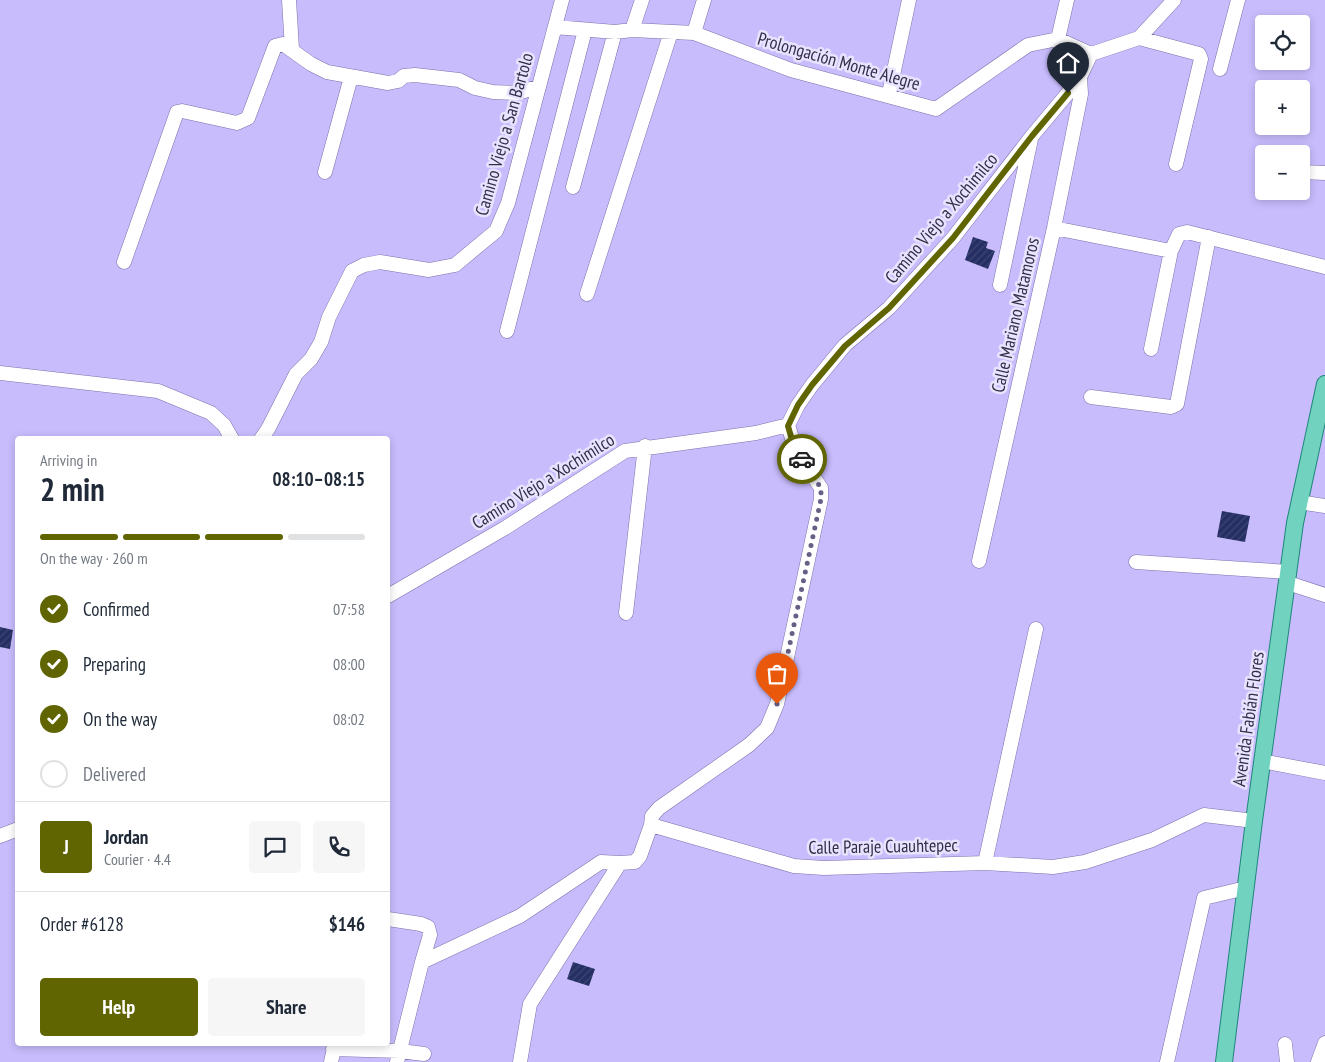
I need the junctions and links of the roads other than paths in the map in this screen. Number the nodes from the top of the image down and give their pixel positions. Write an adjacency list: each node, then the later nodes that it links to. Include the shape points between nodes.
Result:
1 (289, 0): 17 (street)
2 (562, 0): 9 (street)
3 (642, 0): 11 (street)
4 (704, 0): 14 (street)
5 (909, 0): 23 (street)
6 (1067, 0): 16 (street)
7 (1174, 0): 15 (street)
8 (1238, 0): 19 (street)
9 (555, 27): 10 (street, Prolongación Monte Alegre); 22 (street, Camino Viejo a San Bartolo)
10 (585, 30): 12 (street, Prolongación Monte Alegre); 37 (street)
11 (632, 30): 12 (street, Prolongación Monte Alegre); 13 (street, Prolongación Monte Alegre)
12 (615, 32): 29 (street)
13 (672, 32): 14 (street, Prolongación Monte Alegre); 36 (street)
14 (694, 33): 23 (street, Prolongación Monte Alegre, via 791,70)
15 (1140, 38): 18 (street); 25 (street, via 1199,54 1201,59)
16 (1058, 39): 18 (street); 23 (street, Prolongación Monte Alegre, via 1028,44 941,107 931,108)
17 (292, 49): 20 (street, via 327,72); 33 (street, via 283,44 275,46 244,122 182,110 176,112)
18 (1091, 54): 21 (street, Camino Viejo a Xochimilco)
19 (1220, 69)
20 (351, 77): 22 (street, via 388,83 415,75 459,80 476,88 517,93); 26 (street)
21 (1080, 77): 24 (street, Camino Viejo a Xochimilco); 30 (street, Calle Mariano Matamoros, via 1081,94)
22 (538, 87): 44 (street, Camino Viejo a San Bartolo, via 508,203 496,230 455,265 442,269 380,262 364,264 352,271 329,317 321,342 311,359 296,374)
23 (889, 94)
24 (1032, 136): 35 (street); 42 (street, Camino Viejo a Xochimilco, via 953,238 889,308 845,346 812,385)
25 (1176, 164)
26 (325, 172)
27 (1310, 172): 28 (street)
28 (1325, 173)
29 (572, 187)
30 (1054, 228): 32 (street); 48 (street, Calle Mariano Matamoros)
31 (1208, 237): 32 (street, via 1187,232 1179,234); 34 (street); 41 (street, via 1178,404 1172,407)
32 (1171, 251): 38 (street)
33 (124, 262)
34 (1325, 267)
35 (1000, 285)
36 (587, 294)
37 (507, 331)
38 (1151, 349)
39 (0, 373): 43 (street, via 158,391 211,413)
40 (1325, 384): 46 (main road, Avenida Fabián Flores)
41 (1091, 397)
42 (788, 426): 45 (street, Camino Viejo a Xochimilco, via 756,433); 58 (street, via 796,450 821,488 821,499 777,704 767,728 749,745 659,808 652,816)
43 (230, 436)
44 (262, 436)
45 (645, 446): 51 (street, Camino Viejo a Xochimilco, via 625,451 528,514); 53 (street)
46 (1299, 502): 47 (street); 50 (main road, Avenida Fabián Flores)
47 (1325, 506)
48 (979, 561)
49 (1136, 562): 50 (street)
50 (1288, 578): 52 (street); 55 (main road, Avenida Fabián Flores)
51 (390, 595)
52 (1325, 595)
53 (626, 613)
54 (1036, 629): 62 (street)
55 (1262, 761): 56 (street); 57 (main road, Avenida Fabián Flores)
56 (1325, 772)
57 (1254, 821): 62 (street, Calle Paraje Cuauhtepec, via 1204,815 1152,840 1085,862 1053,867); 63 (main road, Avenida Fabián Flores)
58 (651, 825): 61 (street, via 640,856 635,862); 62 (street, Calle Paraje Cuauhtepec, via 800,867)
59 (15, 830): 60 (street)
60 (0, 836)
61 (620, 863): 65 (street, via 601,862 520,916); 71 (street, via 530,1004)
62 (985, 863)
63 (1246, 888): 72 (street, via 1204,898); 73 (main road, Avenida Fabián Flores)
64 (390, 919): 65 (street, via 428,927 430,935)
65 (422, 962): 70 (street)
66 (1325, 1042): 75 (street)
67 (1285, 1044): 74 (street)
68 (333, 1051): 70 (street)
69 (424, 1054): 70 (street)
70 (398, 1056)
71 (520, 1062)
72 (1167, 1062)
73 (1224, 1062)
74 (1287, 1062)
75 (1318, 1062)

